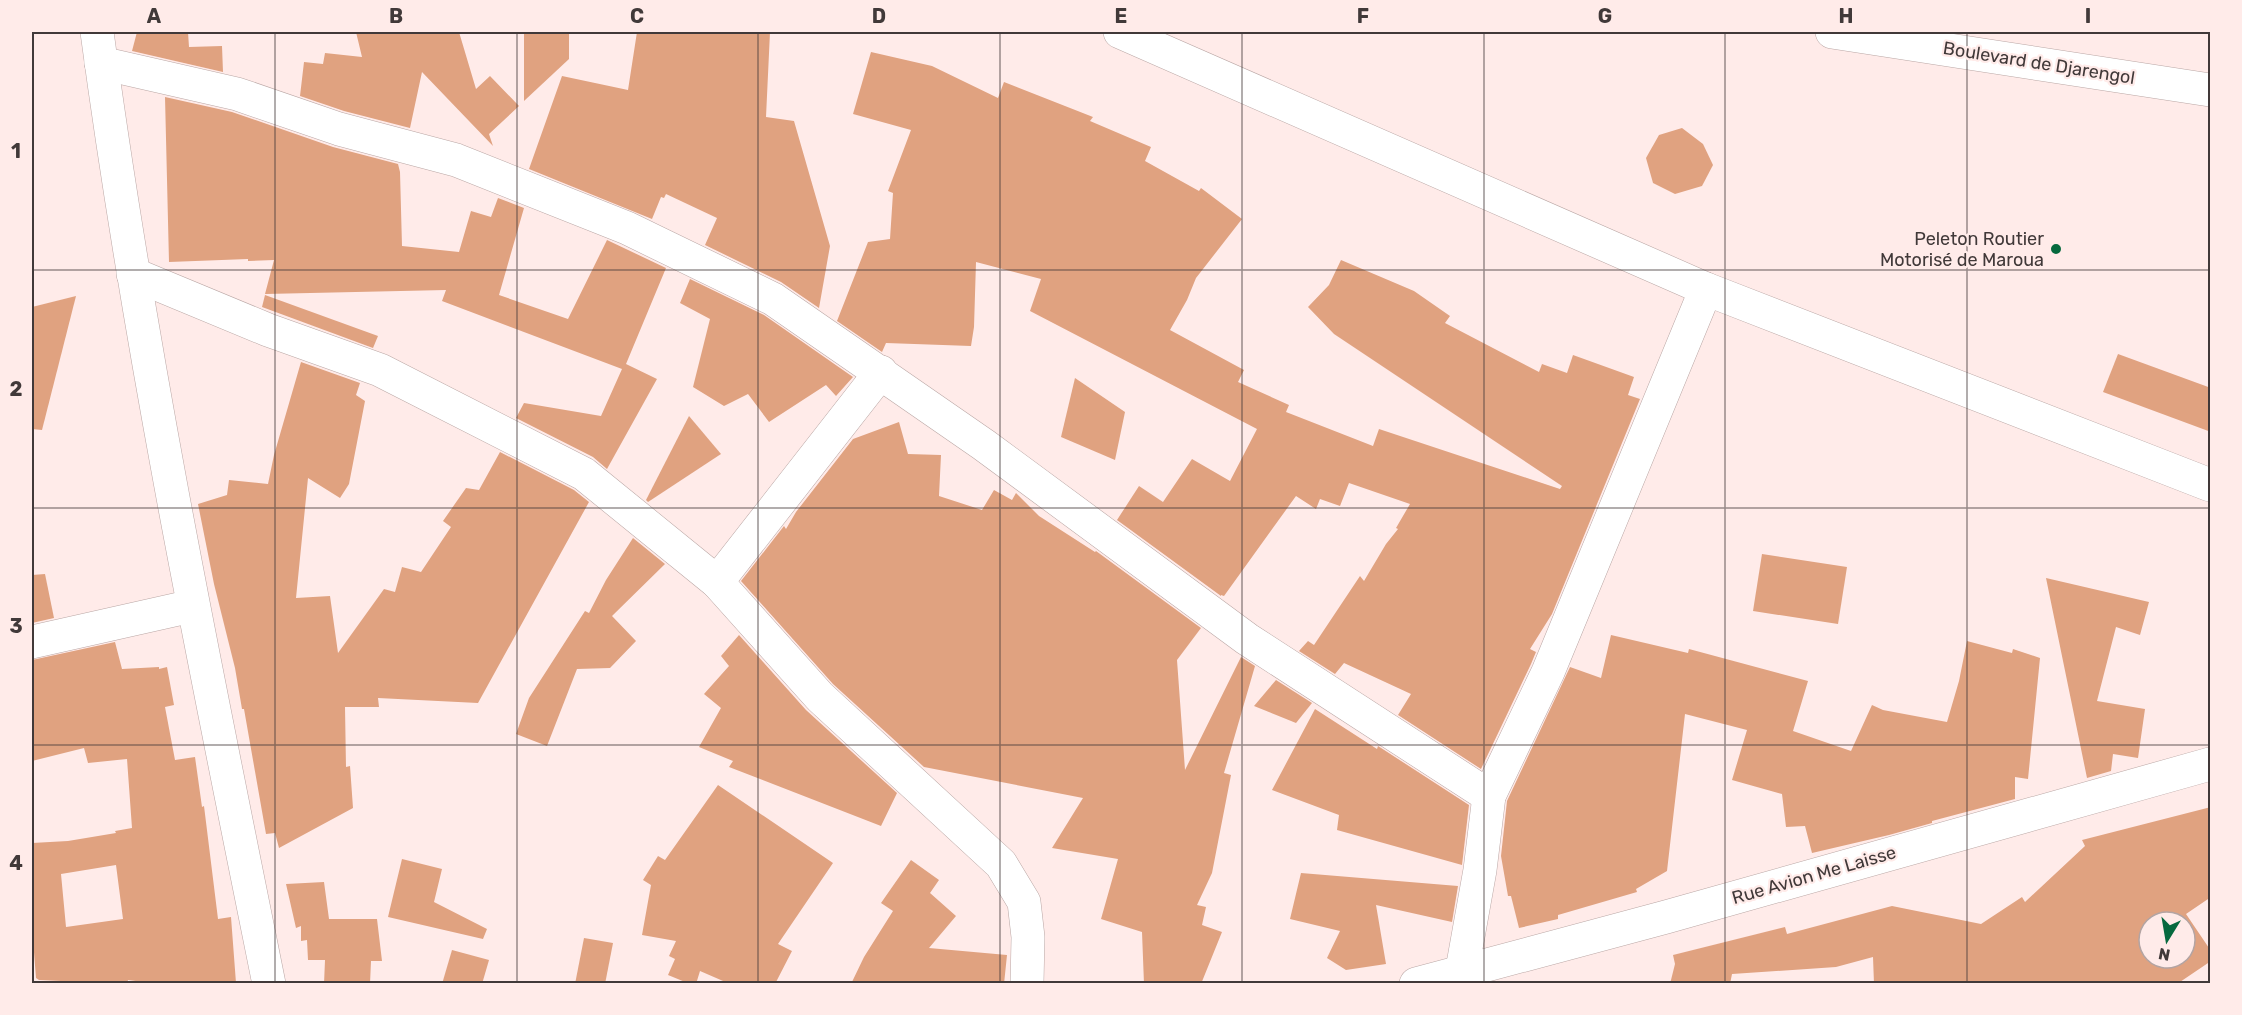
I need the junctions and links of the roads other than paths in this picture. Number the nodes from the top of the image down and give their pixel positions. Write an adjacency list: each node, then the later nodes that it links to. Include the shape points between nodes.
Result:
1 (1120, 32): 6 (street)
2 (1832, 32): 4 (street, Boulevard de Djarengol)
3 (99, 47): 5 (street); 7 (street, via 339,129 456,160 627,228 773,299)
4 (2211, 90)
5 (134, 274): 9 (street, via 268,330 380,370 584,474); 10 (street)
6 (1706, 289): 8 (street); 13 (street, via 1548,672)
7 (881, 372): 9 (street); 13 (street, via 1247,639)
8 (2211, 485)
9 (717, 582): 16 (street, via 820,697 1001,864 1024,902)
10 (192, 606): 11 (street); 15 (street)
11 (32, 642)
12 (2211, 764): 14 (street, Rue Avion Me Laisse)
13 (1489, 796): 14 (street)
14 (1462, 970): 17 (street, Rue Avion Me Laisse)
15 (269, 984)
16 (1027, 984)
17 (1416, 984)

